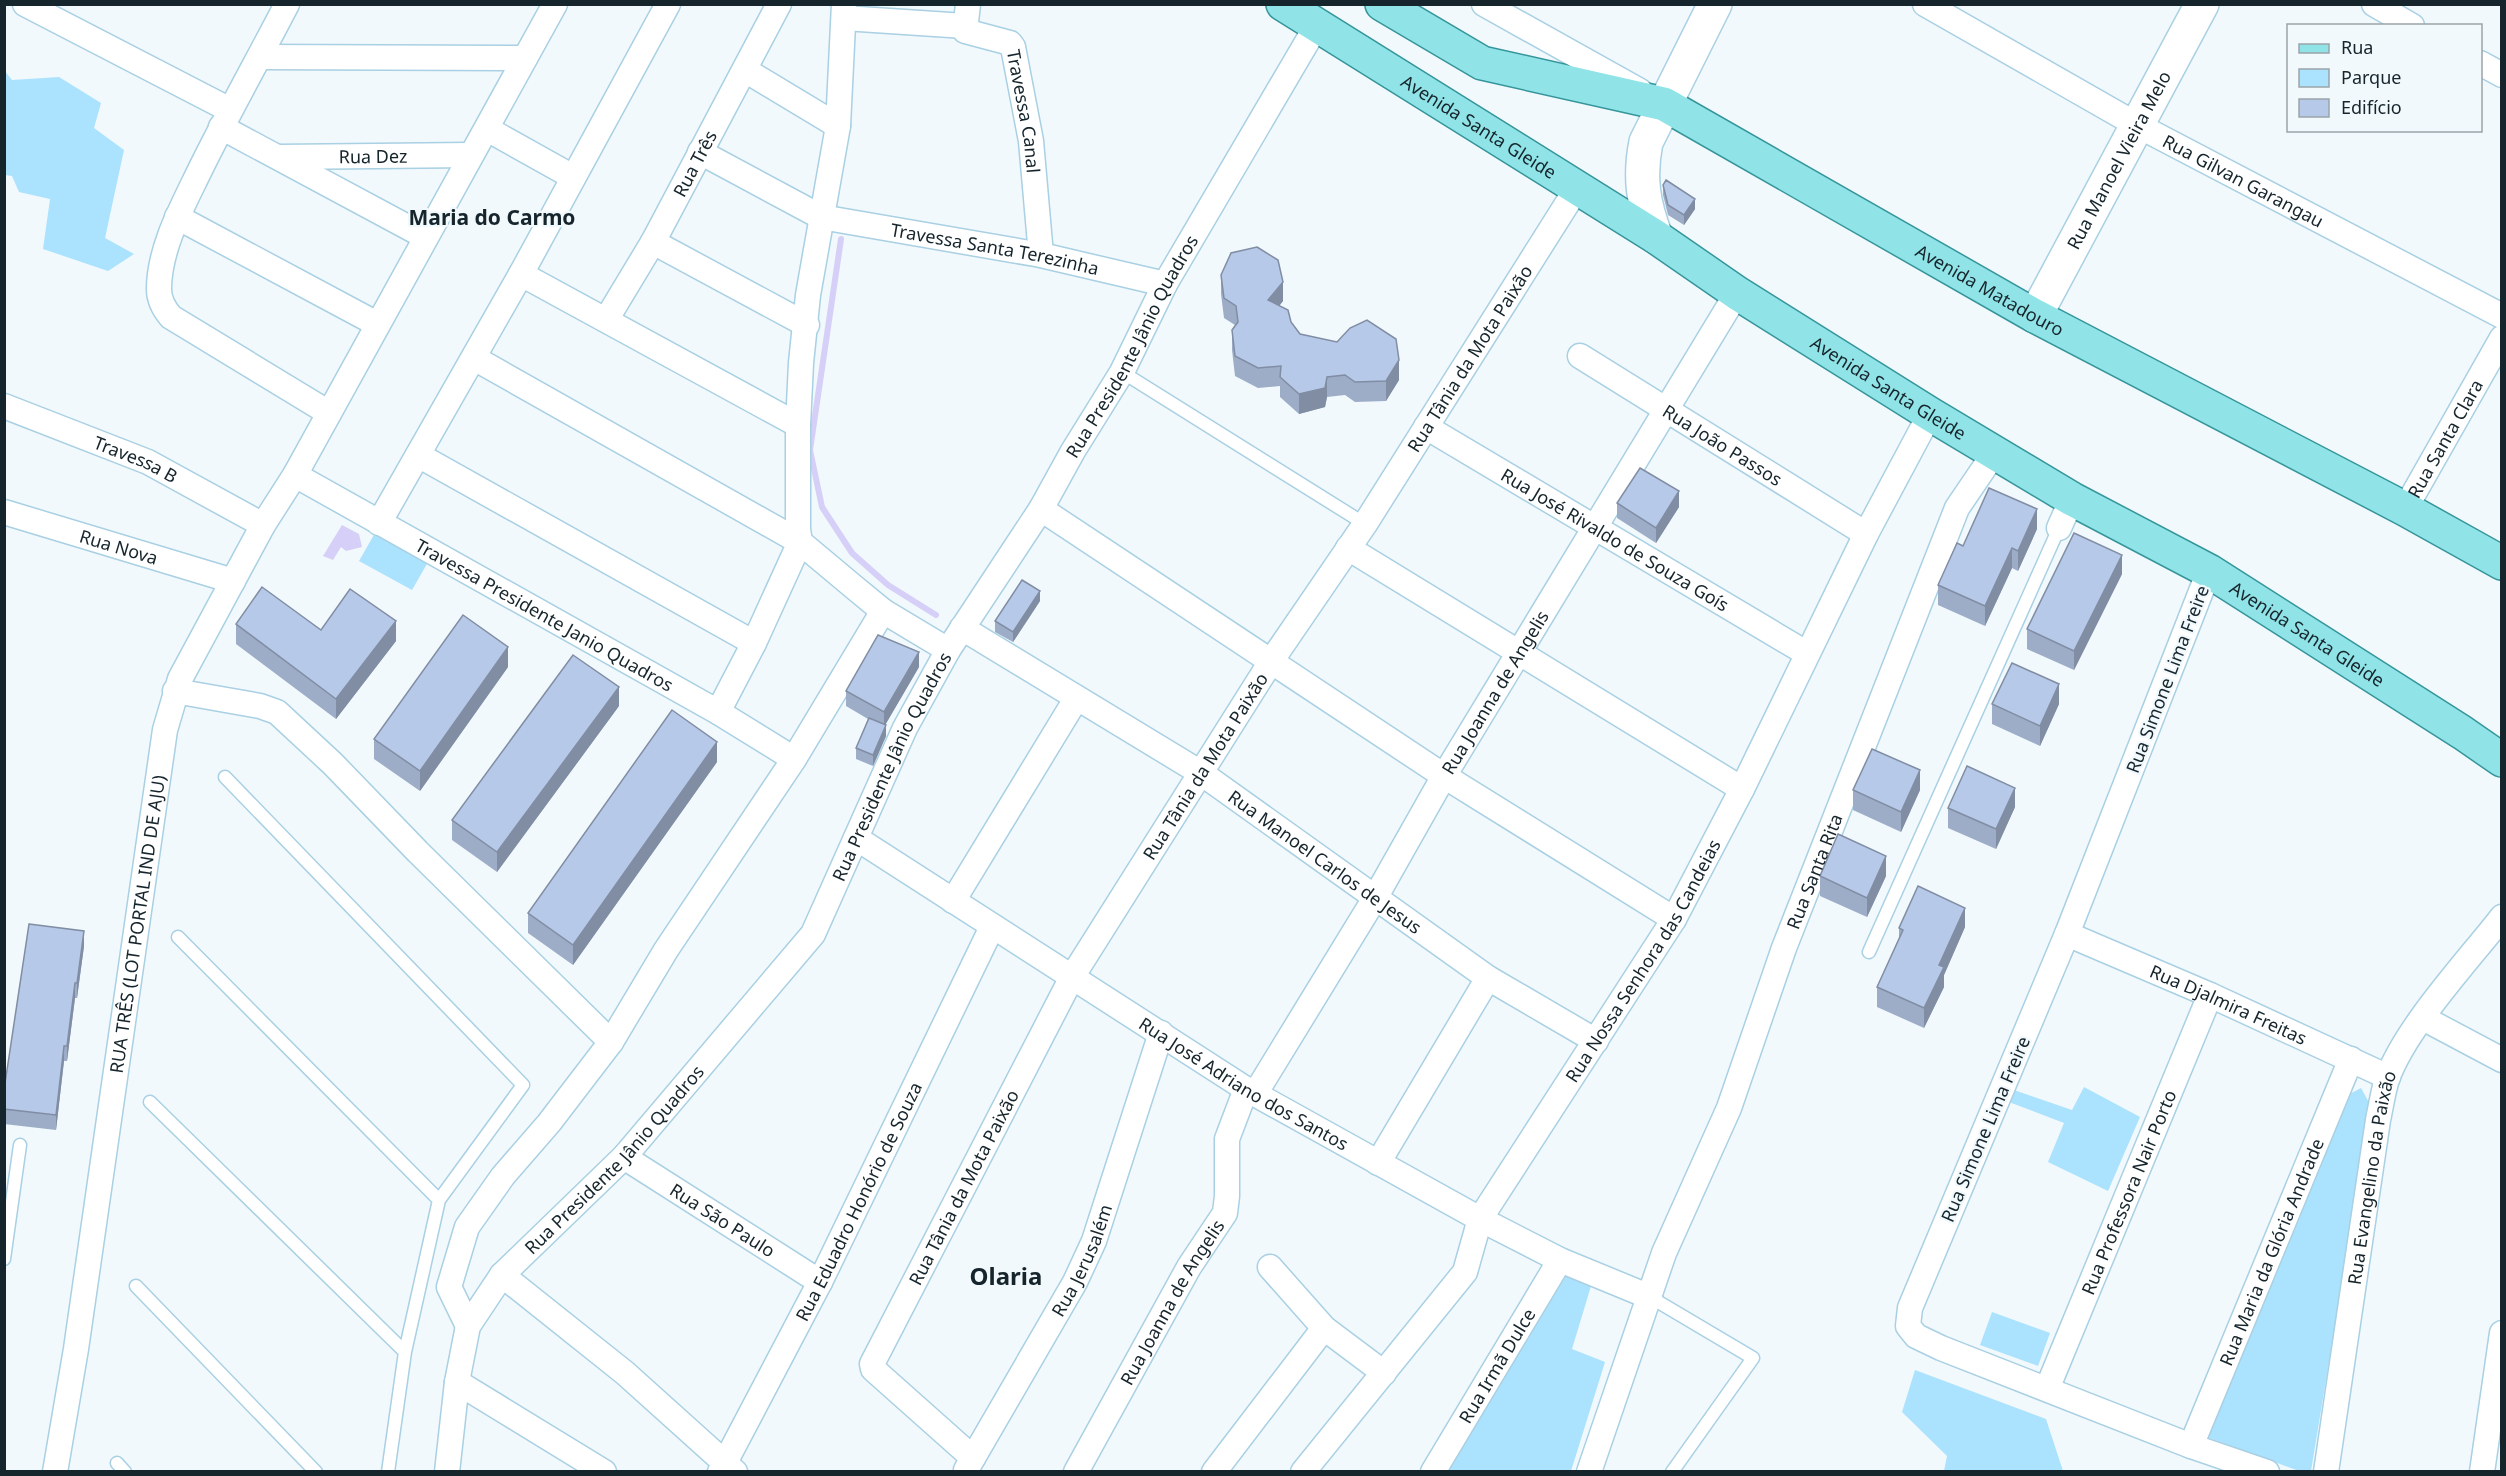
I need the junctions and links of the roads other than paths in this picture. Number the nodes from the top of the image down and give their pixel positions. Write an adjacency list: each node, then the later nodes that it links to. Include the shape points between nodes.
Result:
1 (287, 4): 17 (street)
2 (555, 4): 18 (street, RUA TRÊS (LOT PORTAL IND DE AJU))
3 (668, 4): 30 (street)
4 (779, 4): 20 (street, Rua Três)
5 (1283, 4): 16 (main road, Avenida Santa Gleide)
6 (1382, 4): 22 (main road, via 1482,63)
7 (1484, 4): 22 (street, Avenida Matadouro)
8 (1715, 4): 22 (street)
9 (1925, 4): 24 (street, Rua Gilvan Garangau)
10 (2202, 4): 24 (street, Rua Manoel Vieira Melo)
11 (2374, 4): 15 (street)
12 (27, 5): 23 (street)
13 (844, 11): 14 (street); 25 (street)
14 (966, 15): 37 (street, Travessa Canal, via 967,33 1012,47 1031,141)
15 (2409, 24)
16 (1317, 25): 31 (main road, Avenida Santa Gleide); 39 (street, Rua Presidente Jânio Quadros)
17 (260, 57): 18 (street); 23 (street)
18 (525, 58): 26 (street, RUA TRÊS (LOT PORTAL IND DE AJU))
19 (2482, 64): 21 (street)
20 (745, 70): 25 (street); 27 (street, Rua Três)
21 (2502, 75)
22 (1664, 104): 35 (street, via 1646,142 1641,164 1642,197); 41 (main road, Avenida Matadouro)
23 (226, 119): 29 (street); 32 (street)
24 (2137, 125): 41 (street, Rua Manoel Vieira Melo); 42 (street, Rua Gilvan Garangau)
25 (838, 126): 33 (street)
26 (487, 129): 28 (street, RUA TRÊS (LOT PORTAL IND DE AJU)); 30 (street)
27 (700, 152): 33 (street, Travessa Santa Terezinha); 36 (street, Rua Três)
28 (471, 155): 29 (street, Rua Dez); 34 (street, RUA TRÊS (LOT PORTAL IND DE AJU))
29 (277, 157): 34 (street)
30 (573, 177): 38 (street)
31 (1577, 188): 35 (main road, Avenida Santa Gleide); 55 (street, Rua Tânia da Mota Paixão)
32 (177, 217): 44 (street); 52 (street, via 160,271 158,290 164,309 180,323)
33 (821, 217): 37 (street, Travessa Santa Terezinha); 45 (street)
34 (426, 237): 44 (street, RUA TRÊS (LOT PORTAL IND DE AJU))
35 (1656, 237): 40 (main road, Avenida Santa Gleide)
36 (653, 242): 43 (street, Rua Três); 45 (street)
37 (1041, 255): 39 (street, Travessa Santa Terezinha)
38 (521, 274): 43 (street); 48 (street)
39 (1165, 284): 49 (street, Rua Presidente Jânio Quadros)
40 (1737, 293): 51 (street, Rua Joanna de Angelis); 53 (main road, Avenida Santa Gleide)
41 (2035, 316): 60 (main road, Avenida Matadouro)
42 (2502, 316)
43 (606, 320): 54 (street)
44 (377, 324): 52 (street, RUA TRÊS (LOT PORTAL IND DE AJU))
45 (807, 325): 54 (street)
46 (2502, 338): 60 (street, Rua Santa Clara)
47 (1580, 356): 51 (street, Rua João Passos)
48 (474, 358): 57 (street); 69 (street)
49 (1122, 372): 61 (street, Rua Presidente Jânio Quadros); 64 (lane)
50 (4, 406): 65 (street, Travessa B, via 148,462)
51 (1667, 409): 66 (street, Rua Joanna de Angelis); 68 (street, Rua João Passos)
52 (329, 413): 58 (street, RUA TRÊS (LOT PORTAL IND DE AJU))
53 (1930, 414): 56 (main road, Avenida Santa Gleide); 68 (street, Rua Nossa Senhora das Candeias)
54 (798, 425): 69 (street)
55 (1426, 427): 64 (street, Rua Tânia da Mota Paixão); 66 (street, Rua José Rivaldo de Souza Goís)
56 (1995, 452): 59 (main road, Avenida Santa Gleide); 122 (street, Rua Santa Rita, via 1957,508 1784,948 1729,1108 1664,1253)
57 (418, 455): 63 (street); 76 (street)
58 (294, 475): 63 (street, Travessa Presidente Janio Quadros); 65 (street, RUA TRÊS (LOT PORTAL IND DE AJU))
59 (2072, 499): 67 (street); 72 (main road, Avenida Santa Gleide)
60 (2405, 508): 71 (main road, Avenida Matadouro)
61 (1041, 509): 75 (street, Rua Presidente Jânio Quadros); 80 (street)
62 (4, 512): 73 (street, Rua Nova)
63 (379, 523): 83 (street, Travessa Presidente Janio Quadros)
64 (1365, 524): 70 (street, Rua Tânia da Mota Paixão)
65 (263, 525): 73 (street, RUA TRÊS (LOT PORTAL IND DE AJU))
66 (1594, 528): 78 (street, Rua Joanna de Angelis); 79 (street, Rua José Rivaldo de Souza Goís)
67 (2059, 528): 98 (lane)
68 (1866, 534): 79 (street, Rua Nossa Senhora das Candeias)
69 (800, 542): 74 (street); 76 (street)
70 (1348, 548): 78 (street); 80 (street, Rua Tânia da Mota Paixão)
71 (2502, 563)
72 (2209, 571): 85 (main road, Avenida Santa Gleide); 96 (street, Rua Simone Lima Freire)
73 (233, 581): 81 (street, RUA TRÊS (LOT PORTAL IND DE AJU))
74 (883, 611): 77 (street); 84 (street)
75 (962, 628): 77 (street, Rua Presidente Jânio Quadros); 82 (street, Rua Manoel Carlos de Jesus)
76 (754, 642): 83 (street)
77 (948, 651): 90 (street, Rua Presidente Jânio Quadros, via 905,728)
78 (1519, 653): 87 (street, Rua Joanna de Angelis); 89 (street)
79 (1806, 653): 89 (street, Rua Nossa Senhora das Candeias)
80 (1272, 660): 86 (street, Rua Tânia da Mota Paixão); 87 (street)
81 (175, 691): 104 (street, via 260,706 282,716); 133 (street, RUA TRÊS (LOT PORTAL IND DE AJU), via 165,730)
82 (1076, 699): 86 (street, Rua Manoel Carlos de Jesus); 92 (street)
83 (718, 712): 84 (street, Travessa Presidente Janio Quadros)
84 (794, 759): 104 (street, via 666,950)
85 (2502, 760)
86 (1200, 773): 91 (street, Rua Manoel Carlos de Jesus); 99 (street, Rua Tânia da Mota Paixão)
87 (1444, 776): 91 (street, Rua Joanna de Angelis); 94 (street)
88 (225, 777): 114 (lane, via 523,1085)
89 (1742, 789): 94 (street, Rua Nossa Senhora das Candeias)
90 (856, 838): 92 (street, Rua José Adriano dos Santos); 112 (street, Rua Presidente Jânio Quadros, via 805,946)
91 (1375, 898): 100 (street, Rua Manoel Carlos de Jesus); 109 (street, Rua Joanna de Angelis)
92 (953, 901): 95 (street, Rua José Adriano dos Santos)
93 (2502, 917): 102 (street, Rua Evangelino da Paixão)
94 (1674, 919): 105 (street, Rua Nossa Senhora das Candeias)
95 (993, 927): 99 (street, Rua José Adriano dos Santos); 120 (street, Rua Eduadro Honório de Souza)
96 (2067, 934): 101 (street, Rua Djalmira Freitas); 129 (street, Rua Simone Lima Freire, via 1910,1308 1908,1326 1916,1336 1941,1348)
97 (178, 938): 114 (lane)
98 (1869, 952)
99 (1072, 977): 103 (street, Rua José Adriano dos Santos); 131 (street, Rua Tânia da Mota Paixão, via 871,1367)
100 (1488, 978): 105 (street, Rua Manoel Carlos de Jesus); 113 (street)
101 (2210, 995): 106 (street, Rua Djalmira Freitas); 129 (street, Rua Professora Nair Porto)
102 (2423, 1018): 107 (street); 108 (street, Rua Evangelino da Paixão)
103 (1161, 1033): 109 (street, Rua José Adriano dos Santos); 131 (street, Rua Jerusalém, via 1094,1241)
104 (611, 1041): 123 (street, via 467,1227 449,1287)
105 (1596, 1041): 115 (street, Rua Nossa Senhora das Candeias)
106 (2351, 1059): 108 (street, Rua Djalmira Freitas); 130 (street, Rua Maria da Glória Andrade)
107 (2502, 1060)
108 (2388, 1077): 145 (street, Rua Evangelino da Paixão, via 2378,1120)
109 (1250, 1091): 113 (street, Rua José Adriano dos Santos); 138 (street, Rua Joanna de Angelis, via 1227,1139 1224,1213 1189,1267)
110 (150, 1102): 126 (lane)
111 (20, 1145): 116 (lane)
112 (624, 1157): 119 (street, Rua Presidente Jânio Quadros); 120 (street, Rua São Paulo)
113 (1378, 1163): 115 (street, Rua José Adriano dos Santos)
114 (439, 1200): 126 (lane)
115 (1480, 1219): 117 (street, Rua José Adriano dos Santos); 127 (street, Rua Nossa Senhora das Candeias, via 1465,1272)
116 (4, 1260)
117 (1560, 1260): 122 (street, Rua José Adriano dos Santos); 141 (street, Rua Irmã Dulce)
118 (1269, 1267): 124 (street)
119 (502, 1275): 123 (street, Rua Presidente Jânio Quadros); 132 (street, via 617,1367)
120 (820, 1282): 132 (street, Rua Eduadro Honório de Souza)
121 (136, 1286): 134 (lane)
122 (1650, 1297): 142 (street); 143 (lane, via 1753,1358)
123 (468, 1326): 128 (street, Rua Presidente Jânio Quadros)
124 (1324, 1328): 127 (street); 139 (street)
125 (2502, 1333): 146 (street)
126 (405, 1352): 135 (lane)
127 (1384, 1373): 140 (street, Rua Nossa Senhora das Candeias)
128 (457, 1382): 136 (street, Rua Presidente Jânio Quadros); 137 (street)
129 (2047, 1389): 130 (street, Rua Simone Lima Freire)
130 (2191, 1446): 144 (street, Rua Simone Lima Freire)
131 (971, 1467)
132 (727, 1469)
133 (55, 1472)
134 (316, 1472)
135 (388, 1472)
136 (447, 1472)
137 (604, 1472)
138 (1076, 1472)
139 (1214, 1472)
140 (1304, 1472)
141 (1432, 1472)
142 (1588, 1472)
143 (1672, 1472)
144 (2267, 1472)
145 (2326, 1472)
146 (2482, 1472)

